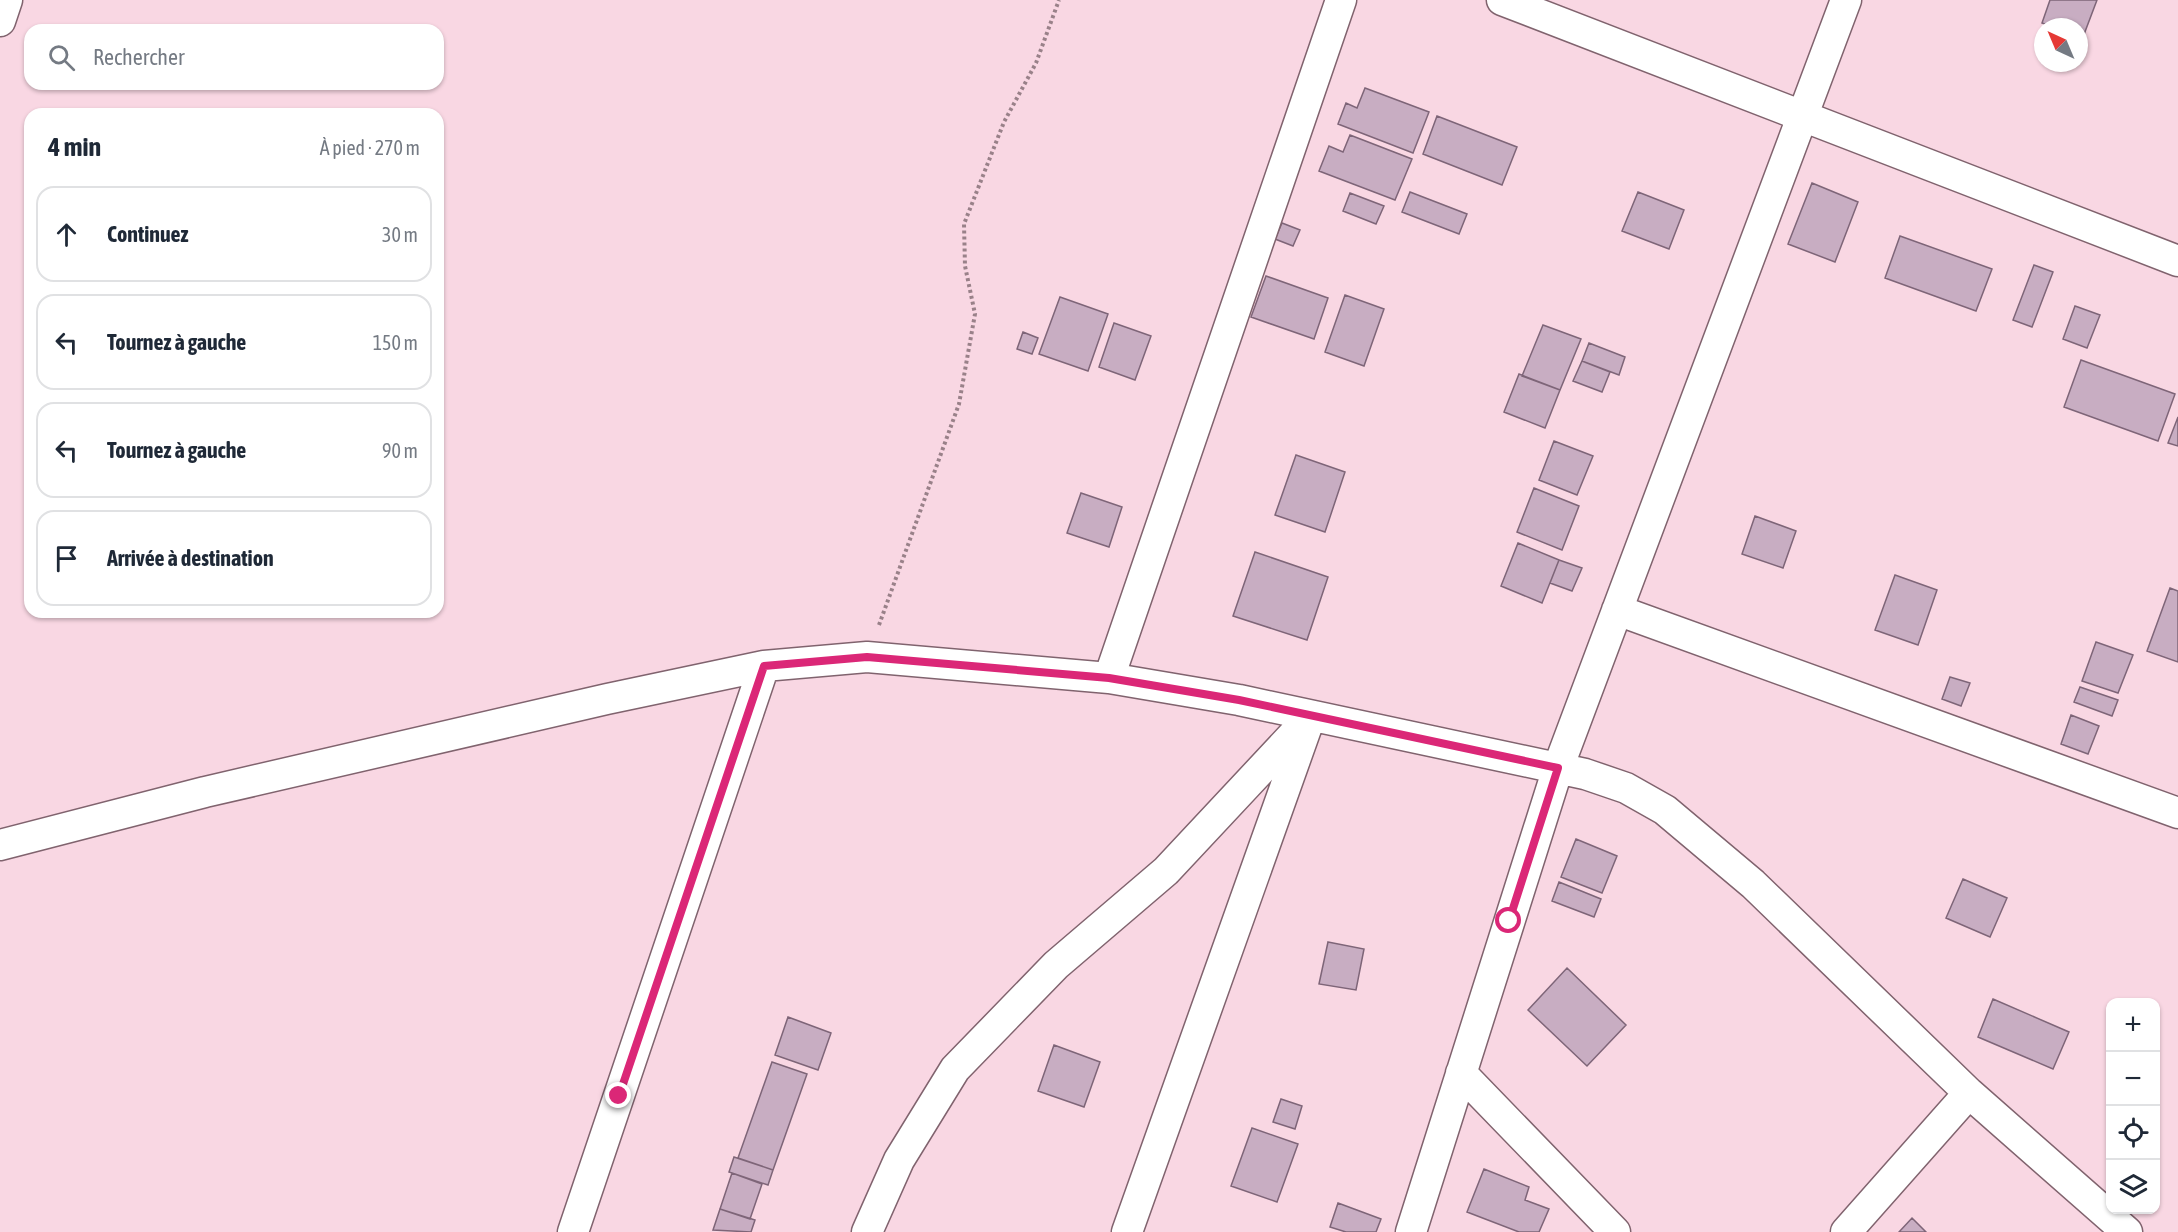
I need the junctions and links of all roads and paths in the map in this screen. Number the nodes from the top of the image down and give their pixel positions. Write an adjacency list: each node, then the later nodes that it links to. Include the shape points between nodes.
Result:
1 (8, 0): 6 (street)
2 (1059, 0): 10 (path, via 1036,63 1004,122 964,224 965,266 975,314 959,404)
3 (1341, 0): 12 (street)
4 (1502, 0): 7 (street)
5 (1846, 0): 7 (street)
6 (0, 21)
7 (1802, 116): 8 (street); 9 (street)
8 (2178, 261)
9 (1617, 610): 14 (street); 15 (street)
10 (867, 657): 11 (street); 12 (street)
11 (764, 666): 16 (street, via 228,786); 19 (street)
12 (1109, 678): 13 (street)
13 (1311, 716): 14 (street); 20 (street, via 1166,871 1056,965 955,1069 899,1160); 21 (street)
14 (1558, 768): 17 (street); 18 (street, via 1626,788 1665,810 1753,884)
15 (2178, 813)
16 (0, 845)
17 (1461, 1073): 22 (street); 23 (street)
18 (1970, 1093): 24 (street); 25 (street)
19 (573, 1232)
20 (867, 1232)
21 (1127, 1232)
22 (1411, 1232)
23 (1615, 1232)
24 (1846, 1232)
25 (2127, 1232)

